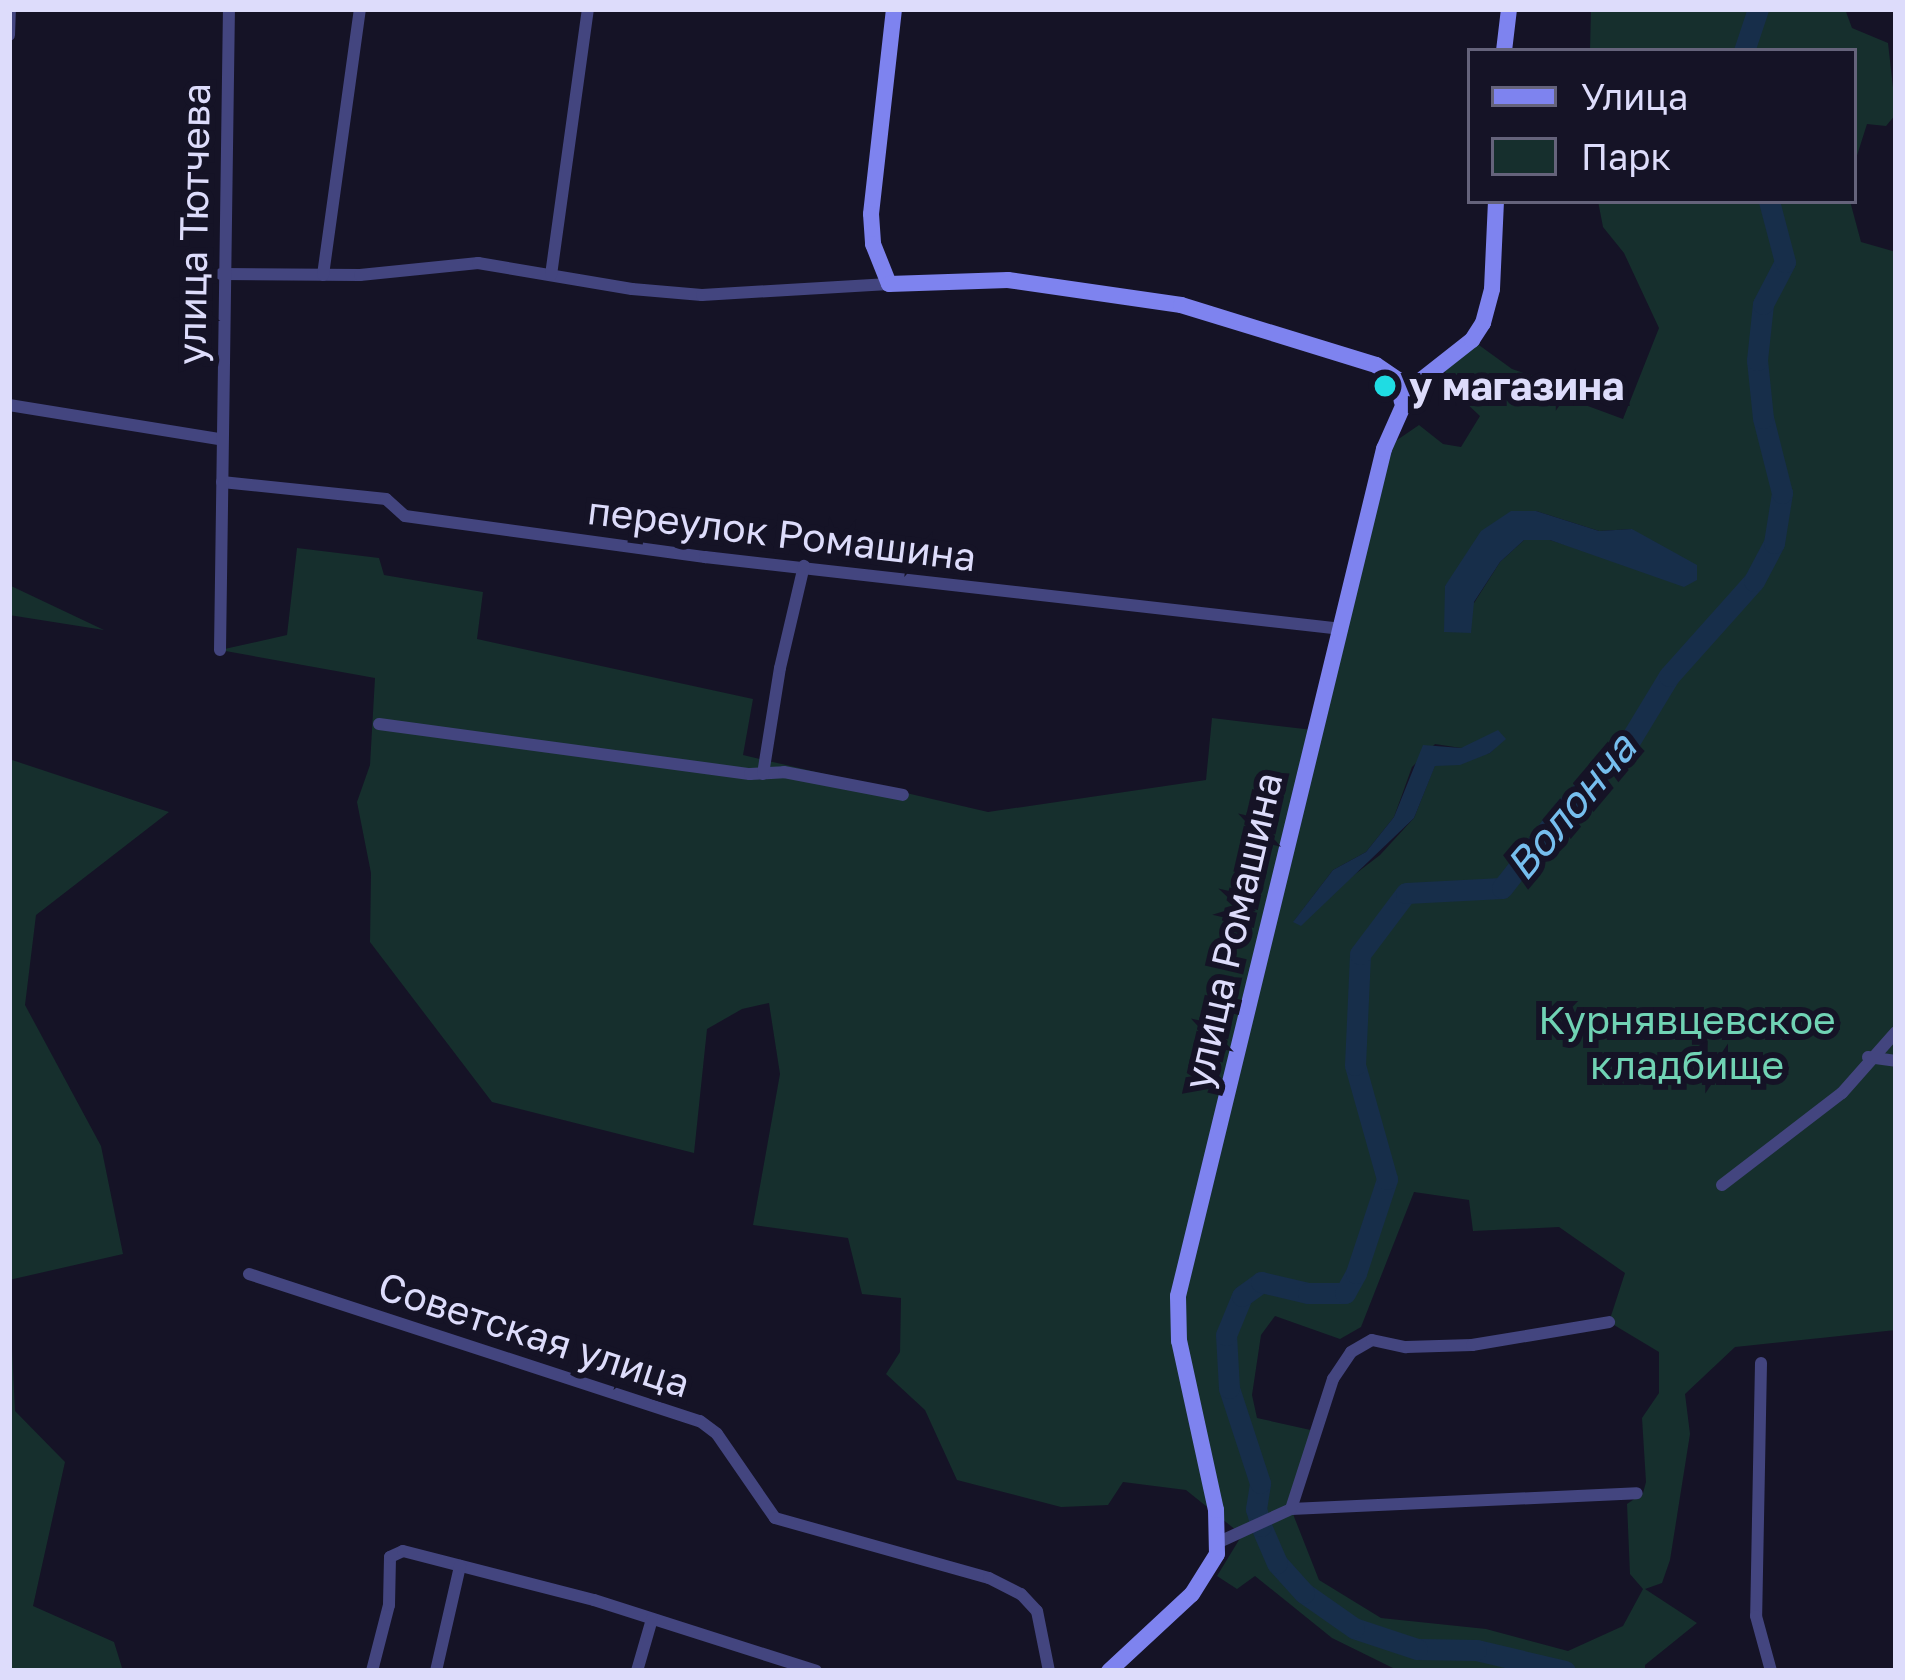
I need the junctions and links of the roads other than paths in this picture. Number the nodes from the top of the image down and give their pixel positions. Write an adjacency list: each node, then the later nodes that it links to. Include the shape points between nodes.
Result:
1 (10, 9): 7 (street)
2 (229, 9): 10 (street, улица Тютчева)
3 (360, 9): 11 (street)
4 (588, 9): 12 (street)
5 (894, 9): 13 (street, via 871,214)
6 (1509, 9): 8 (street)
7 (9, 35)
8 (1504, 48)
9 (1496, 204): 14 (street, улица Ромашина, via 1488,307 1472,340)
10 (221, 274): 11 (street); 18 (street, улица Тютчева)
11 (323, 275): 12 (street, via 478,263)
12 (551, 275): 13 (street, via 701,295)
13 (889, 284): 15 (street, via 971,278 1117,292)
14 (1443, 362): 15 (street, via 1408,372); 16 (street, улица Ромашина)
15 (1376, 365): 16 (street, via 1398,380)
16 (1402, 402): 21 (street, улица Ромашина)
17 (9, 405): 18 (street)
18 (220, 440): 19 (street, улица Тютчева)
19 (222, 482): 20 (street, переулок Ромашина, via 386,499 405,516); 22 (street, улица Тютчева)
20 (805, 566): 21 (street, переулок Ромашина); 24 (street)
21 (1342, 629): 35 (street, улица Ромашина, via 1178,1295 1179,1341)
22 (220, 650)
23 (379, 724): 24 (street)
24 (763, 774): 25 (street)
25 (903, 795)
26 (1896, 1032): 27 (street)
27 (1868, 1058): 28 (street); 29 (street, via 1841,1093)
28 (1896, 1060)
29 (1722, 1185)
30 (249, 1274): 42 (street, Советская улица, via 700,1421 775,1518 1021,1594 1037,1611)
31 (1609, 1322): 34 (street, via 1472,1345 1372,1340 1351,1352 1333,1379)
32 (1761, 1363): 44 (street, via 1756,1616)
33 (1637, 1493): 34 (street)
34 (1291, 1509): 35 (street)
35 (1219, 1542): 43 (street, via 1204,1580)
36 (460, 1566): 37 (street); 38 (street, via 391,1557); 39 (street)
37 (652, 1619): 40 (street); 41 (street)
38 (372, 1671)
39 (436, 1671)
40 (637, 1671)
41 (816, 1671)
42 (1049, 1671)
43 (1109, 1671)
44 (1771, 1671)

